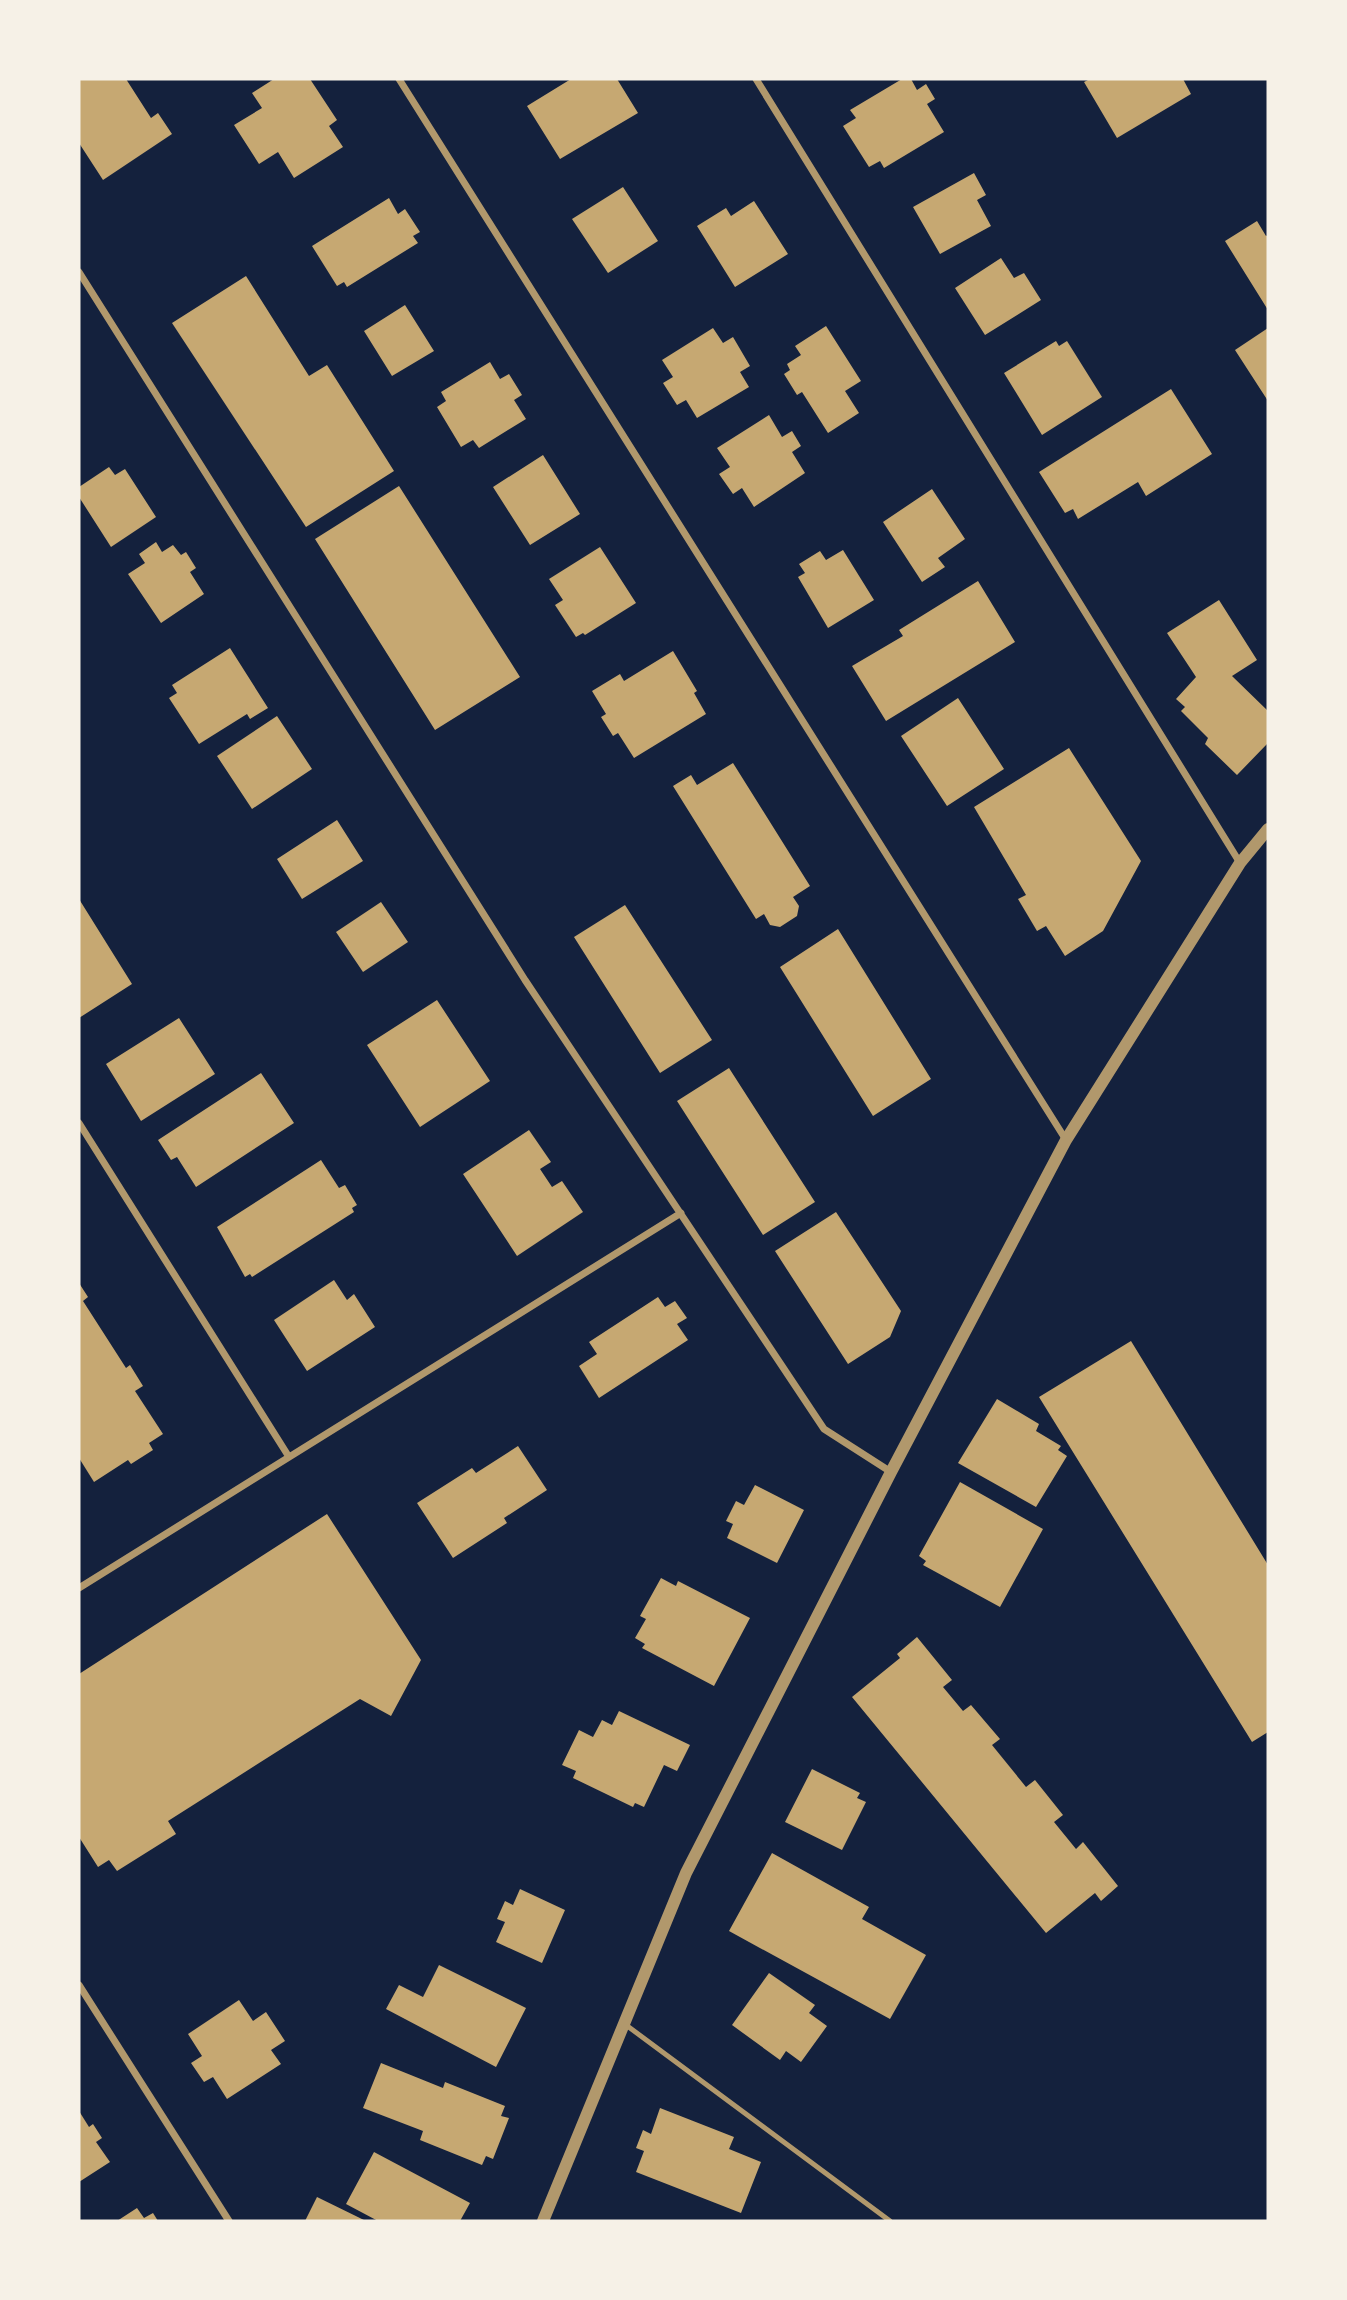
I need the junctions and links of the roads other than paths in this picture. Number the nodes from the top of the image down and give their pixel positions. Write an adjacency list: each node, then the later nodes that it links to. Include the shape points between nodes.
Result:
1 (399, 79): 7 (street)
2 (756, 79): 5 (street)
3 (79, 272): 8 (street, via 525,980)
4 (1268, 829): 5 (street)
5 (1240, 863): 7 (street)
6 (79, 1123): 9 (street)
7 (1066, 1140): 10 (street)
8 (681, 1213): 9 (street); 10 (street, via 824,1429)
9 (289, 1457): 11 (street)
10 (891, 1472): 13 (street, via 686,1873)
11 (79, 1588)
12 (79, 1985): 14 (street)
13 (625, 2025): 15 (street); 16 (lane)
14 (229, 2221)
15 (543, 2221)
16 (890, 2221)

